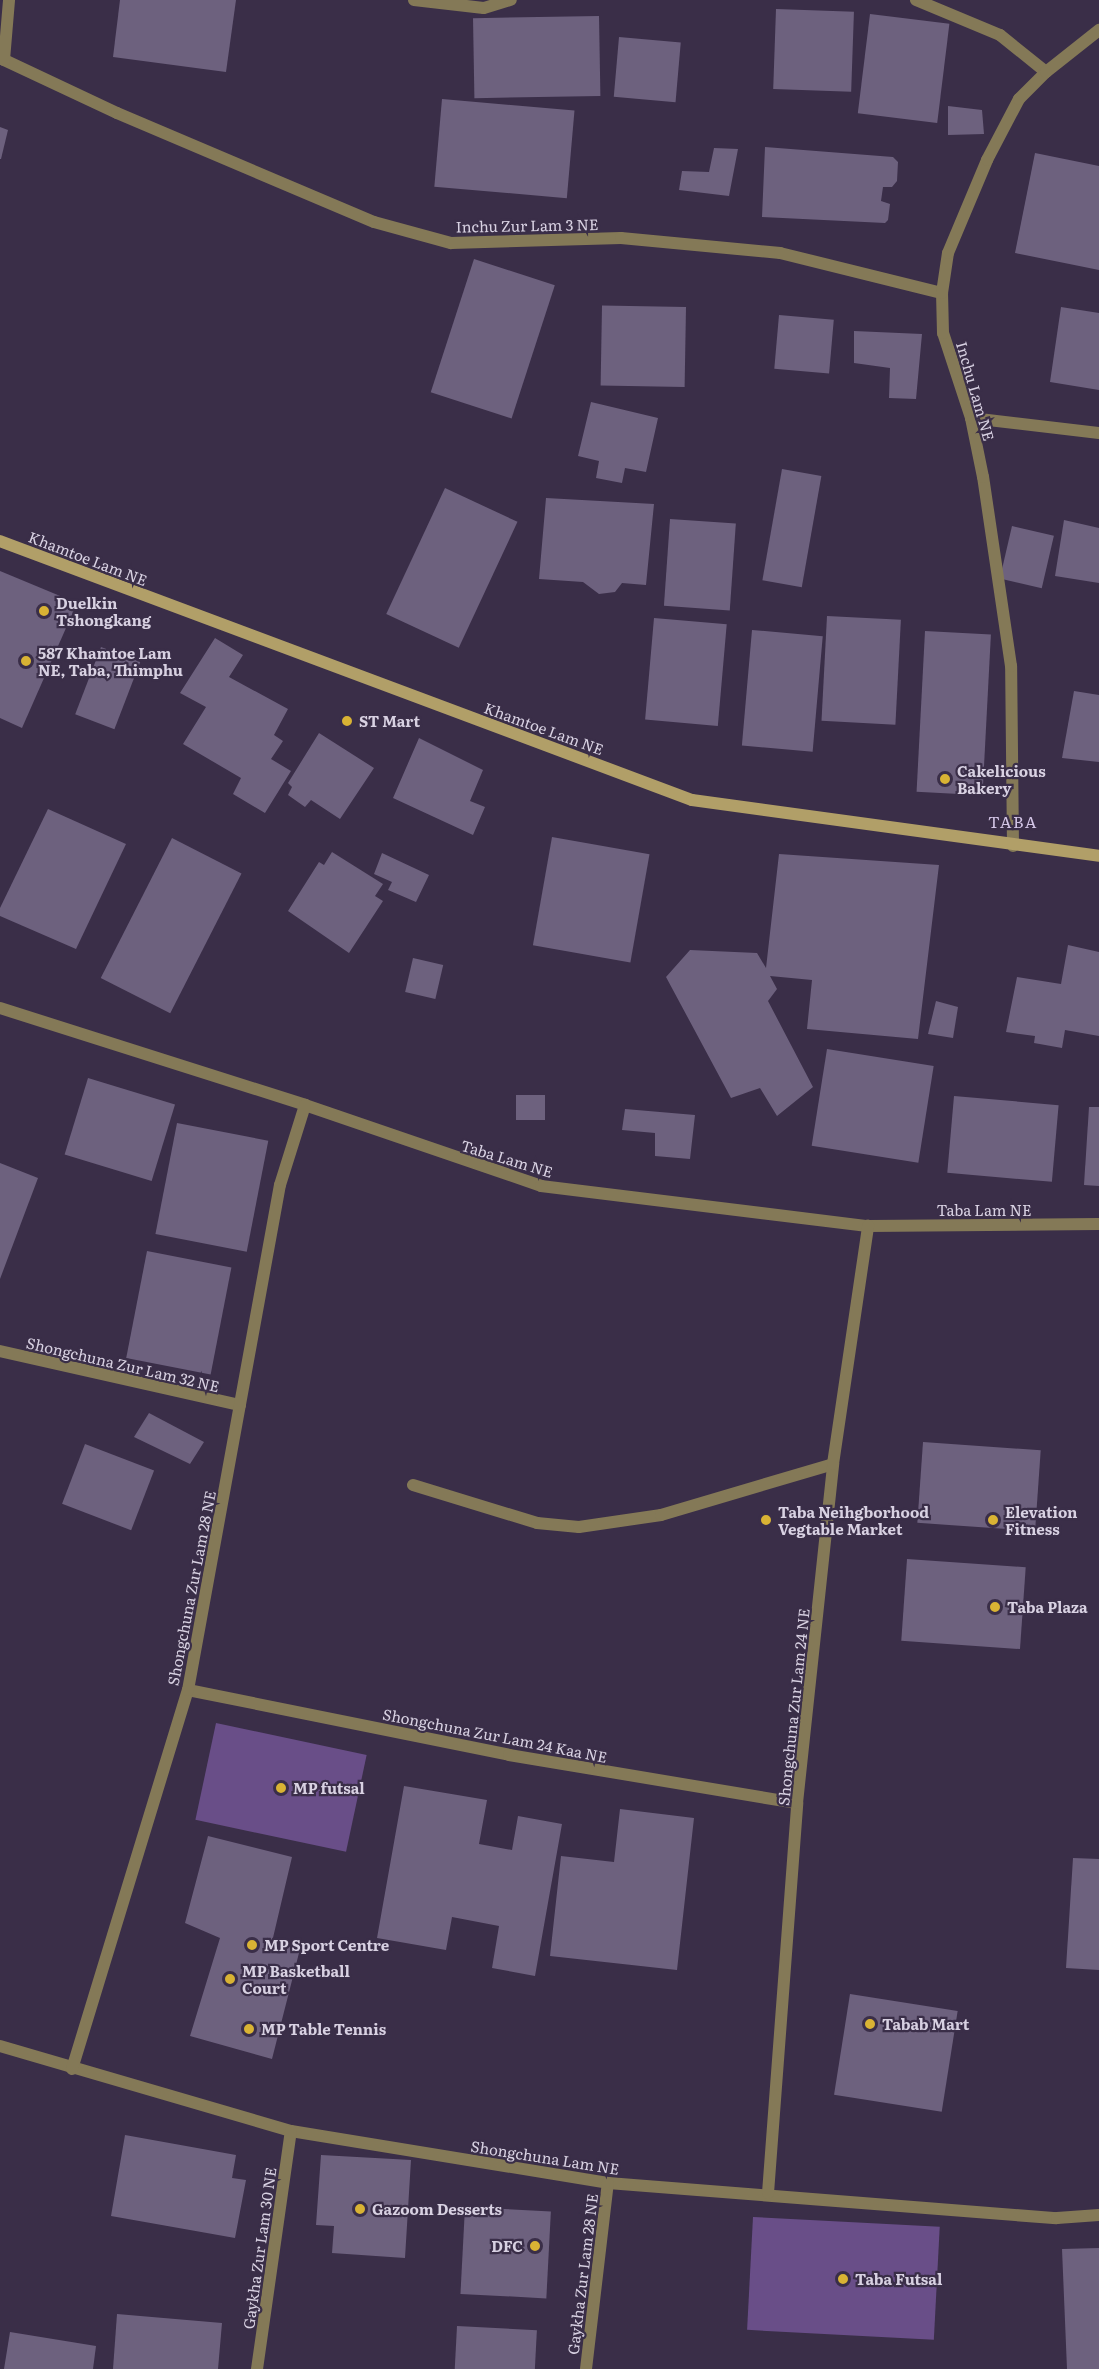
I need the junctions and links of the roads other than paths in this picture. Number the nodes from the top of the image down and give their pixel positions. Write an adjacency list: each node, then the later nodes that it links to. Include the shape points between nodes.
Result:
1 (9, 0): 6 (street)
2 (414, 0): 3 (street, via 484,8)
3 (512, 0)
4 (916, 0): 7 (street, via 1000,35)
5 (1099, 30): 7 (street, Inchu Lam NE)
6 (2, 59): 8 (street, Inchu Zur Lam 3 NE, via 374,222 452,243 621,238 780,253)
7 (1046, 72): 8 (street, Inchu Lam NE, via 1019,99 987,160 948,253)
8 (942, 293): 9 (street, Inchu Lam NE, via 944,333)
9 (971, 418): 10 (street); 12 (street, Inchu Lam NE, via 1011,666)
10 (1099, 433)
11 (0, 542): 12 (main road, Khamtoe Lam NE, via 692,800)
12 (1013, 846): 13 (main road, Khamtoe Lam NE)
13 (1099, 856)
14 (0, 1008): 15 (street, Taba Lam NE)
15 (305, 1105): 17 (street, Taba Lam NE, via 541,1186); 19 (street, Shongchuna Zur Lam 28 NE, via 280,1185)
16 (1099, 1224): 17 (street, Taba Lam NE)
17 (868, 1226): 20 (street, Shongchuna Zur Lam 24 NE)
18 (0, 1351): 19 (street, Shongchuna Zur Lam 32 NE)
19 (240, 1405): 22 (street, Shongchuna Zur Lam 28 NE)
20 (833, 1464): 21 (street, via 661,1515 579,1527 537,1524); 23 (street, Shongchuna Zur Lam 24 NE)
21 (413, 1485)
22 (188, 1690): 23 (street, Shongchuna Zur Lam 24 Kaa NE, via 509,1755); 25 (street, Shongchuna Zur Lam 28 NE)
23 (797, 1803): 28 (street, Shongchuna Zur Lam 24 NE)
24 (0, 2046): 25 (street, Shongchuna Lam NE)
25 (72, 2069): 26 (street, Shongchuna Lam NE)
26 (291, 2132): 27 (street, Shongchuna Lam NE); 30 (street, Gaykha Zur Lam 30 NE)
27 (608, 2183): 28 (street, Shongchuna Lam NE); 31 (street, Gaykha Zur Lam 28 NE)
28 (768, 2193): 29 (street, Shongchuna Lam NE, via 1057,2217)
29 (1099, 2216)
30 (257, 2369)
31 (586, 2369)

